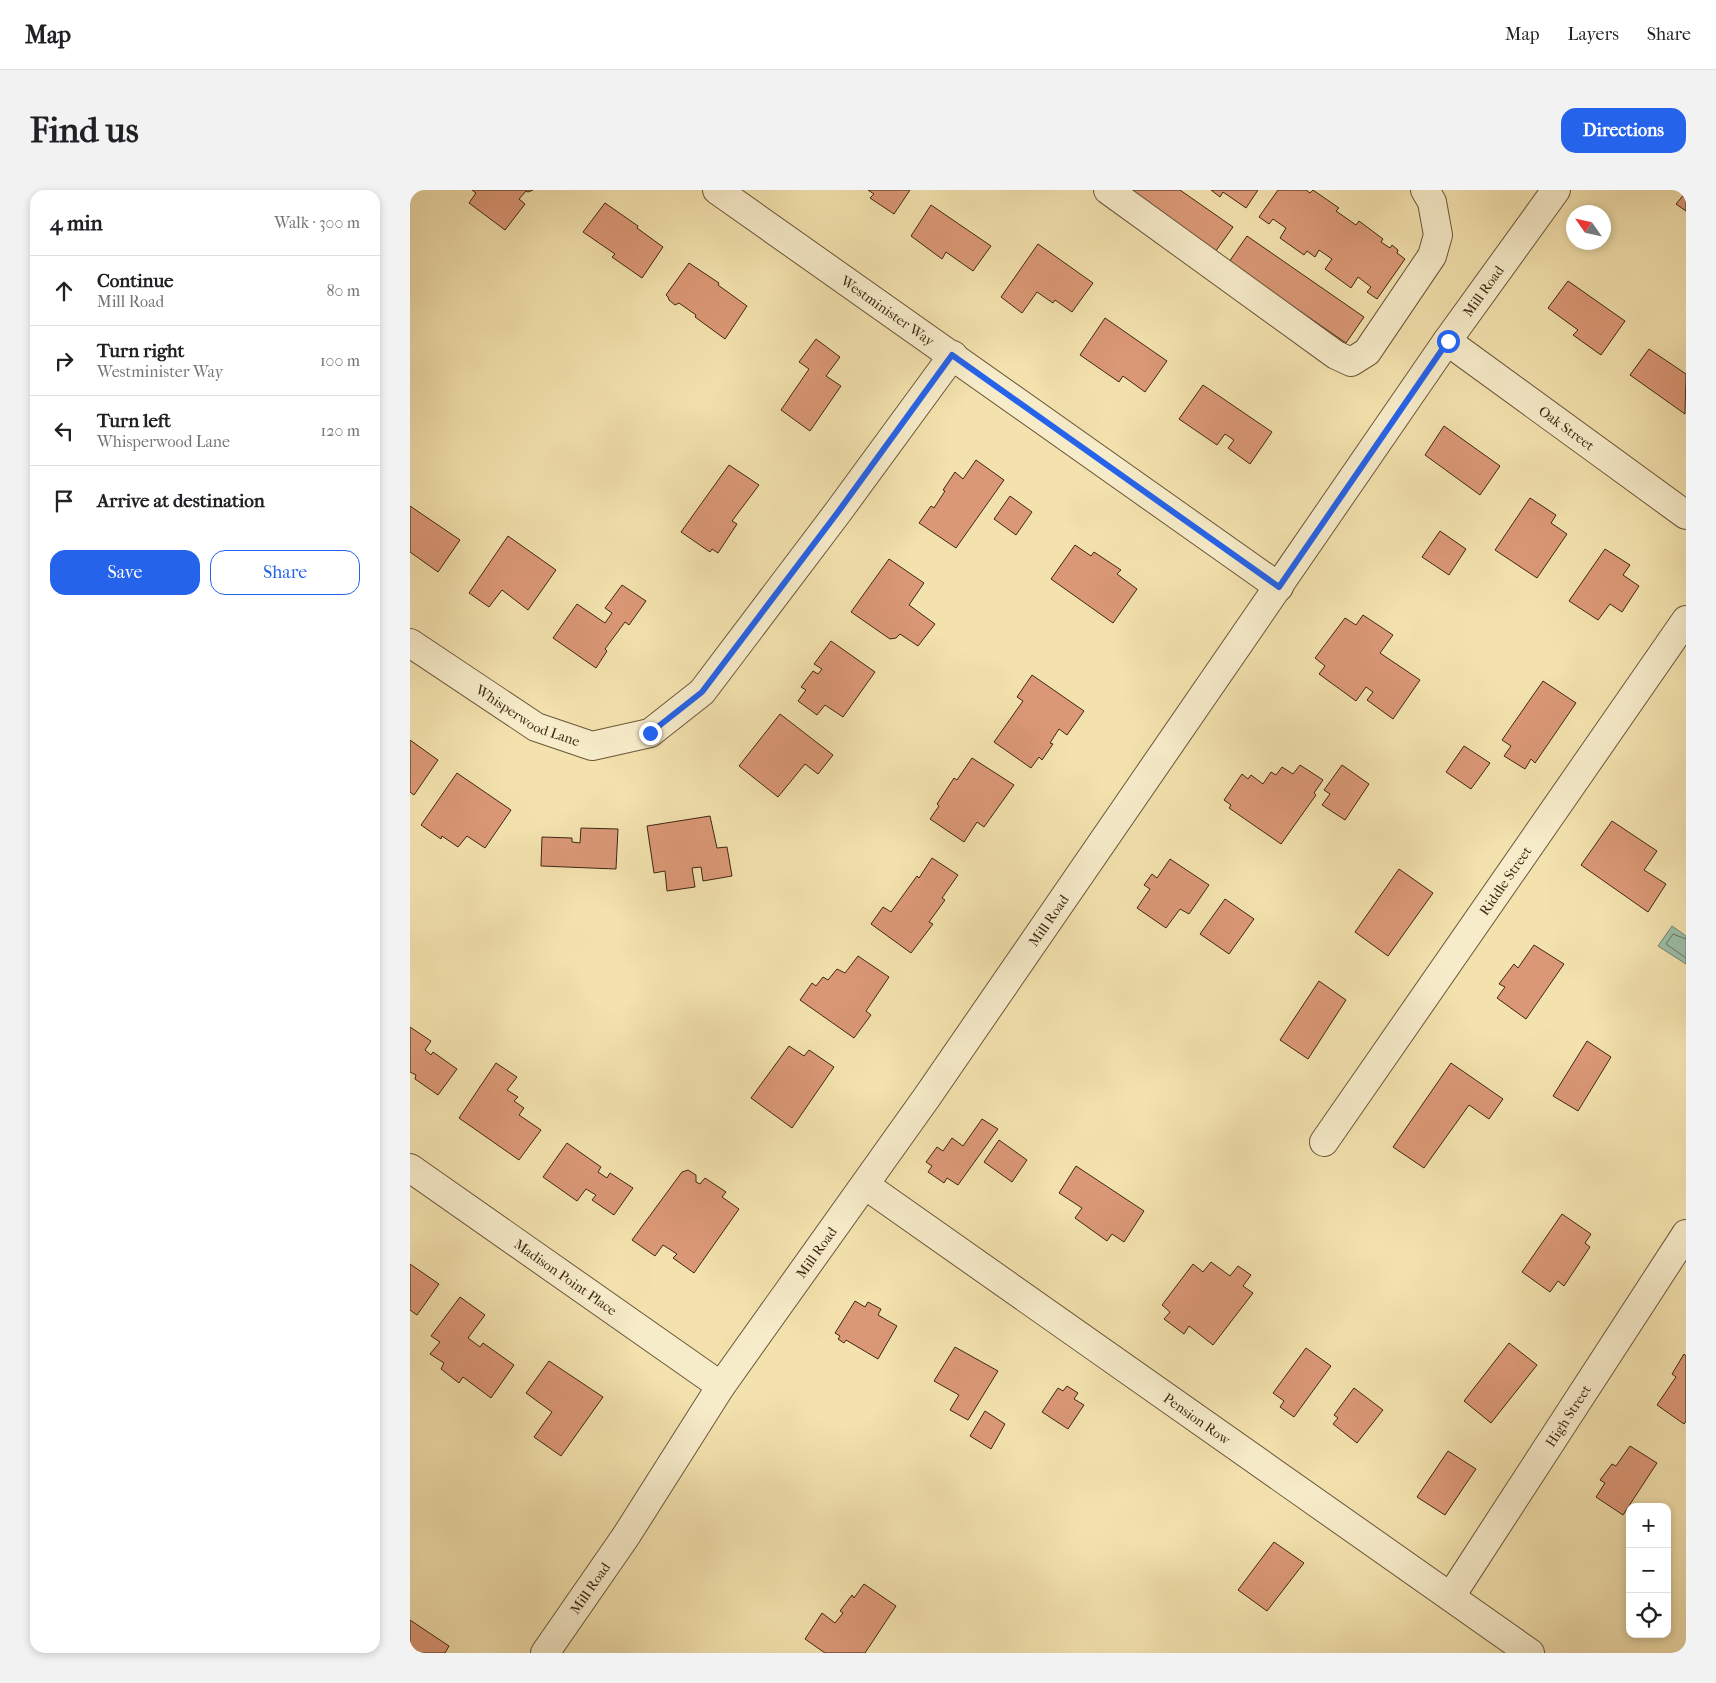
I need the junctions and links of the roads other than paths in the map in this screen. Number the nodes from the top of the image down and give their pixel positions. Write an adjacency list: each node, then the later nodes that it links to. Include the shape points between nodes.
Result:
1 (718, 190): 6 (street, Westminister Way)
2 (1108, 190): 3 (street, via 1336,355 1351,362 1367,352 1432,256 1438,235 1432,202)
3 (1425, 190)
4 (1556, 190): 5 (street, Mill Road)
5 (1448, 341): 7 (street, Oak Street); 8 (street, Mill Road)
6 (952, 355): 8 (street, Westminister Way); 10 (street, Whisperwood Lane, via 702,692 650,733 592,746 536,727)
7 (1686, 515)
8 (1279, 587): 13 (street, Mill Road)
9 (1686, 620): 11 (street, Riddle Street)
10 (410, 643)
11 (1324, 1142)
12 (410, 1168): 15 (street, Madison Point Place)
13 (865, 1185): 15 (street, Mill Road); 16 (street, Pension Row)
14 (1686, 1234): 16 (street, High Street)
15 (721, 1386): 17 (street, Mill Road, via 626,1536)
16 (1451, 1596): 18 (street, Pension Row)
17 (545, 1653)
18 (1530, 1653)

